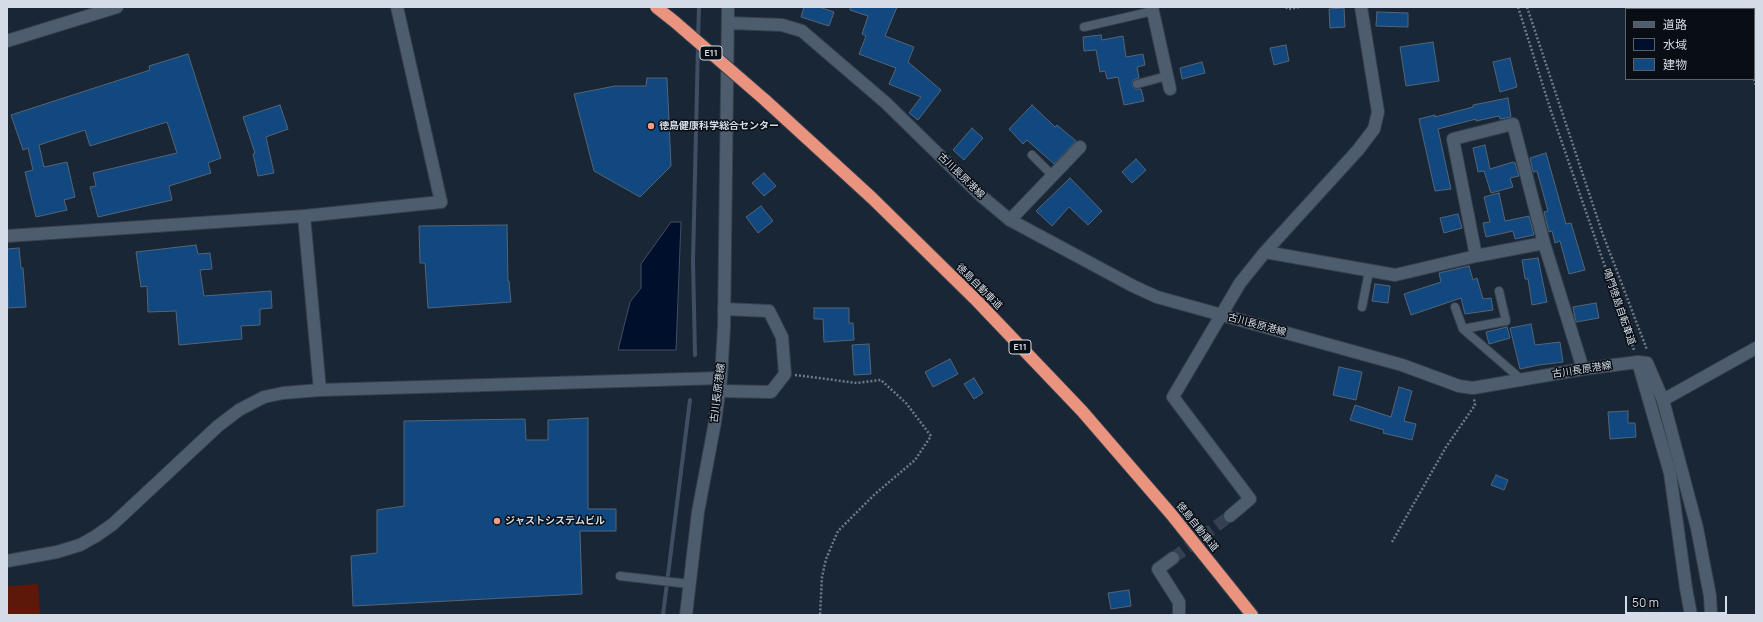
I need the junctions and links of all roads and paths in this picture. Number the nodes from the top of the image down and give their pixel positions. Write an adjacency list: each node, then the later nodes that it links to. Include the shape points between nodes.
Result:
1 (117, 7): 13 (street)
2 (397, 7): 20 (street, via 441,202)
3 (656, 7): 52 (highway, 徳島自動車道 / E11, bridge, via 765,100 877,203 977,301 1082,411 1171,514)
4 (728, 7): 11 (street)
5 (1286, 7): 6 (path)
6 (1300, 7)
7 (1361, 7): 24 (street, via 1378,112 1374,129)
8 (1518, 7): 34 (path, 鳴門徳島自転車道, via 1551,111)
9 (1527, 7): 34 (path, via 1602,232 1648,348)
10 (1152, 9): 12 (lane); 14 (street)
11 (728, 23): 21 (street, 古川長原港線, via 782,25 802,31 886,103 980,195); 30 (street, 古川長原港線)
12 (1084, 27)
13 (7, 41)
14 (1167, 76): 15 (lane); 16 (street)
15 (1137, 84)
16 (1170, 89)
17 (1080, 147): 19 (street)
18 (1032, 155): 19 (lane)
19 (1052, 175): 21 (street)
20 (304, 216): 22 (street); 40 (street)
21 (1010, 220): 31 (street, 古川長原港線, via 1157,297)
22 (7, 236)
23 (1544, 244): 25 (street); 25 (street, via 1513,124 1453,139); 35 (street)
24 (1265, 252): 26 (street); 31 (street, via 1240,282)
25 (1476, 256): 26 (street, via 1395,275)
26 (1369, 271): 28 (lane)
27 (1499, 291): 32 (lane, via 1506,321)
28 (1362, 307)
29 (1455, 307): 32 (lane)
30 (724, 309): 36 (street, via 769,311 782,337); 37 (street, 古川長原港線)
31 (1220, 315): 39 (street, 古川長原港線, via 1402,365 1459,386); 43 (street, via 1172,397 1250,499)
32 (1463, 329): 38 (lane)
33 (1756, 348): 42 (street)
34 (1643, 363): 35 (street, 古川長原港線); 42 (street); 53 (street, via 1670,473)
35 (1583, 369): 38 (street, 古川長原港線)
36 (785, 374): 41 (street, via 771,392); 50 (path, via 857,383 881,380 906,403 931,436 915,460 875,494 838,531 826,559 822,577)
37 (721, 378): 40 (street); 41 (street, 古川長原港線)
38 (1522, 380): 39 (street, 古川長原港線)
39 (1473, 388): 44 (path, via 1475,405 1446,447)
40 (320, 390): 46 (street, via 283,393 252,402 218,426 113,524 96,536 80,545 57,552)
41 (719, 391): 48 (street, 古川長原港線, via 698,512)
42 (1663, 400): 54 (street, via 1697,528 1710,596)
43 (1230, 516)
44 (1392, 542)
45 (1173, 558): 51 (street, via 1158,568 1179,602)
46 (7, 561)
47 (620, 576): 48 (lane)
48 (689, 584): 49 (street, 古川長原港線)
49 (686, 615)
50 (820, 615)
51 (1179, 615)
52 (1252, 615)
53 (1691, 615)
54 (1711, 615)

